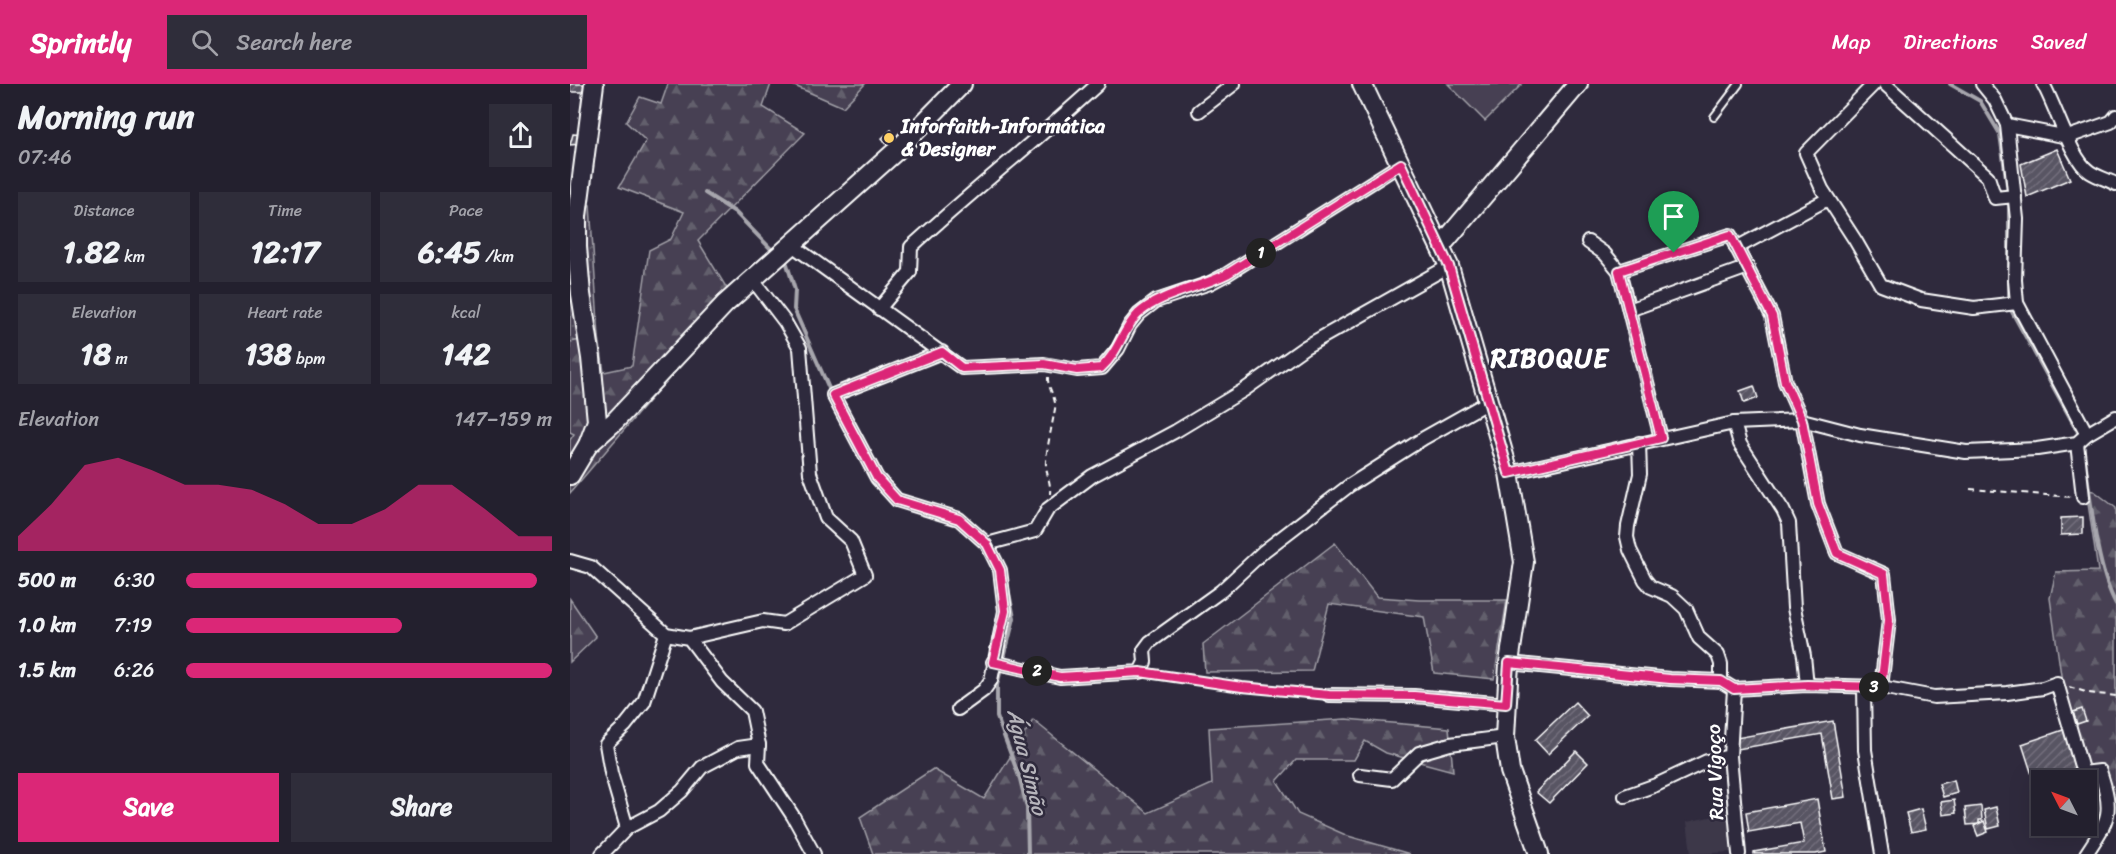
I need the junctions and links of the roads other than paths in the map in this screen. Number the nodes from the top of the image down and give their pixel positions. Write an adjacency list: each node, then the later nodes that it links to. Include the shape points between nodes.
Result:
1 (594, 84): 21 (main road)
2 (962, 84): 23 (main road, via 896,151)
3 (1098, 84): 31 (street, via 911,247 910,272)
4 (1234, 84): 12 (street)
5 (1362, 84): 17 (main road)
6 (1578, 84): 24 (main road)
7 (1739, 84): 14 (lane)
8 (1874, 84): 20 (street, via 1806,153)
9 (1885, 84): 19 (street, via 1988,177 1995,198)
10 (1982, 84): 15 (street)
11 (2043, 84): 16 (street)
12 (1199, 111)
13 (2116, 116): 16 (street, via 2111,122)
14 (1714, 117)
15 (2007, 125): 16 (street); 19 (street)
16 (2068, 137): 18 (street, via 2070,148 2088,171)
17 (1401, 164): 24 (main road); 33 (street, via 1227,274 1156,301 1134,319 1118,349 1101,368 1077,370 1044,364 962,368)
18 (2116, 184)
19 (2015, 196): 30 (street)
20 (1828, 199): 25 (street); 30 (street, via 1881,285 1921,300 1974,308)
21 (574, 205): 42 (main road, via 597,421)
22 (1588, 242): 28 (street)
23 (792, 245): 29 (main road); 31 (street)
24 (1441, 246): 26 (main road)
25 (1736, 248): 27 (street); 28 (street, via 1730,235)
26 (1449, 266): 34 (main road); 46 (street, via 1305,347 1176,431 1092,476 1048,509 1035,531)
27 (1748, 267): 32 (street); 36 (street, via 1772,316 1785,382)
28 (1619, 271): 32 (street)
29 (753, 280): 42 (main road, via 724,304); 49 (street, via 800,348 810,473 826,518 851,541 865,575 784,624 762,621)
30 (2017, 303): 38 (street)
31 (879, 309): 33 (street)
32 (1629, 310): 39 (street)
33 (942, 352): 46 (street, via 833,395 877,478 897,500 959,519)
34 (1488, 402): 43 (main road); 50 (street, via 1350,485 1264,551 1221,591 1150,642 1144,650 1145,662 1140,672 1060,677)
35 (2116, 417): 38 (street)
36 (1802, 420): 37 (street); 41 (street, via 1860,435 1965,452); 55 (street, via 1818,504 1837,553 1884,574 1889,620)
37 (1734, 423): 39 (street); 53 (street, via 1740,444 1789,524 1794,608)
38 (2087, 434): 41 (street)
39 (1661, 438): 40 (street)
40 (1639, 443): 43 (street); 52 (street, via 1640,474 1627,537 1630,550 1645,580 1680,602 1699,638 1718,655)
41 (2077, 443): 45 (street)
42 (588, 445): 44 (main road)
43 (1509, 473): 51 (main road, via 1524,562)
44 (570, 476)
45 (2083, 497)
46 (987, 544): 50 (street, via 1000,570 1005,611)
47 (570, 561): 48 (street, via 591,567)
48 (666, 634): 49 (street); 65 (street, via 644,702 606,744)
49 (689, 638): 61 (street, via 722,682 752,711)
50 (993, 662): 59 (street, via 984,690)
51 (1509, 663): 52 (street); 58 (main road)
52 (1721, 681): 56 (street)
53 (1807, 685): 54 (street); 56 (street)
54 (1864, 687): 55 (street); 70 (street, via 1865,750)
55 (1881, 687): 71 (street, via 1934,697 2007,693 2057,683 2084,773 2100,771 2107,791 2109,813)
56 (1734, 689): 62 (street, Rua Vigoço)
57 (1329, 695): 58 (street, via 1414,696)
58 (1506, 704): 60 (main road)
59 (958, 709)
60 (1504, 737): 63 (street, via 1450,744 1419,753 1392,779); 68 (main road, via 1510,771)
61 (759, 745): 65 (street, via 738,748 702,767 659,811); 67 (street, via 758,763)
62 (1730, 756): 64 (street, via 1707,761); 69 (street, Rua Vigoço)
63 (1359, 775)
64 (1625, 796)
65 (627, 828): 66 (street)
66 (602, 854)
67 (814, 854)
68 (1539, 854)
69 (1739, 854)
70 (1882, 854)
71 (2086, 854)

